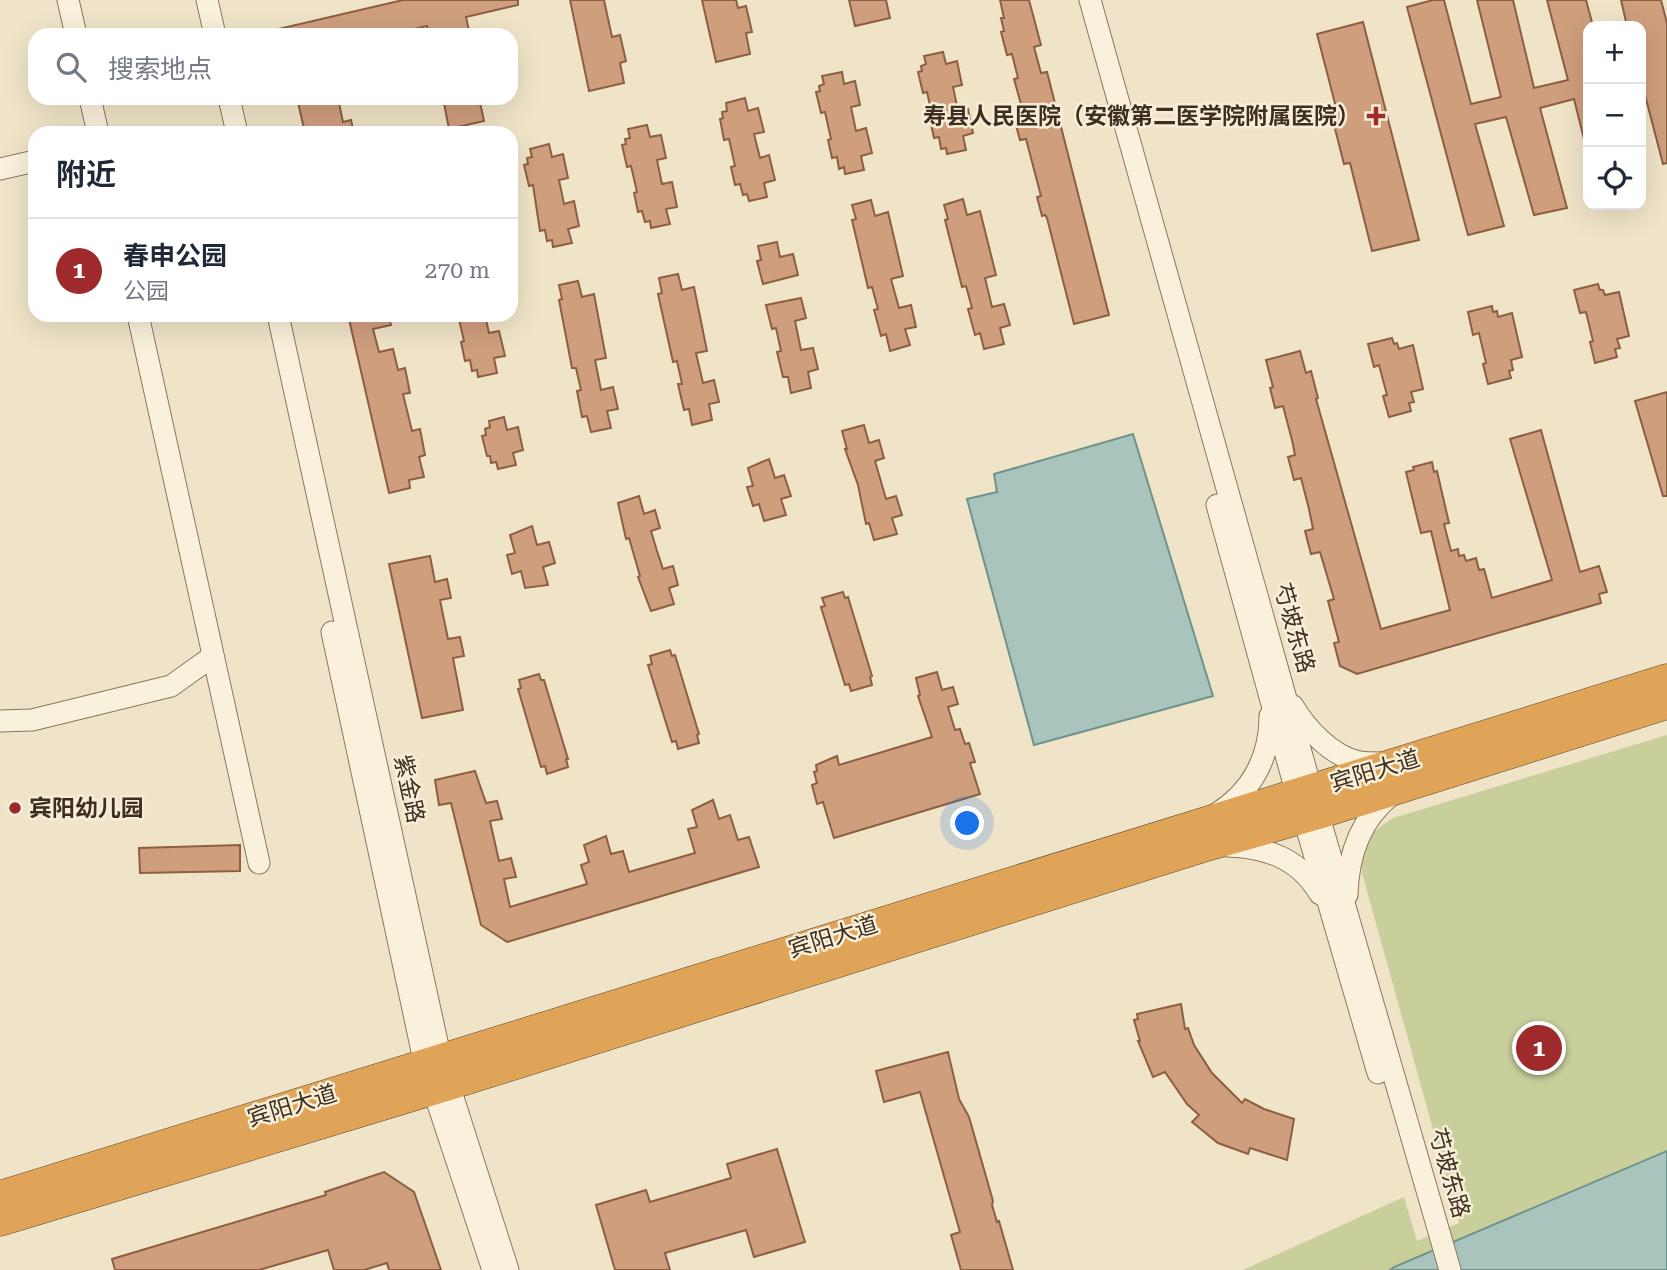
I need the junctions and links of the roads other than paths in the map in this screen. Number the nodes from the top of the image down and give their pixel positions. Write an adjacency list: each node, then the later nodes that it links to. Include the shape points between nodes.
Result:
1 (68, 0): 5 (street)
2 (198, 0): 6 (street); 7 (street)
3 (1077, 0): 21 (street, 芍坡东路)
4 (1090, 0): 21 (street, 芍坡东路)
5 (74, 28)
6 (201, 28)
7 (212, 28)
8 (91, 105): 11 (street)
9 (218, 105): 12 (street)
10 (231, 105): 13 (street)
11 (96, 126)
12 (222, 126)
13 (235, 126)
14 (28, 163): 15 (street)
15 (0, 169)
16 (140, 322): 19 (street)
17 (266, 322): 29 (street, 紫金路)
18 (279, 322): 29 (street, 紫金路)
19 (213, 656): 23 (street, via 171,686 32,720); 27 (street)
20 (1667, 680): 24 (highway, 宾阳大道)
21 (1277, 694): 24 (street, via 1337,752 1358,762); 25 (street, 芍坡东路); 26 (street, via 1257,774)
22 (1667, 703): 24 (highway, 宾阳大道)
23 (0, 721)
24 (1409, 772): 25 (highway, 宾阳大道); 28 (street, via 1363,827)
25 (1308, 804): 26 (highway, 宾阳大道); 28 (street, 芍坡东路)
26 (1198, 836): 28 (street, via 1279,854 1313,881); 29 (highway, 宾阳大道)
27 (259, 863)
28 (1339, 913): 32 (street, 芍坡东路)
29 (437, 1074): 30 (highway, 宾阳大道); 31 (highway, 宾阳大道); 33 (street, 紫金路); 34 (street, 紫金路)
30 (0, 1197)
31 (0, 1220)
32 (1431, 1229): 35 (street, 芍坡东路); 36 (street, 芍坡东路)
33 (492, 1270)
34 (508, 1270)
35 (1436, 1270)
36 (1450, 1270)

